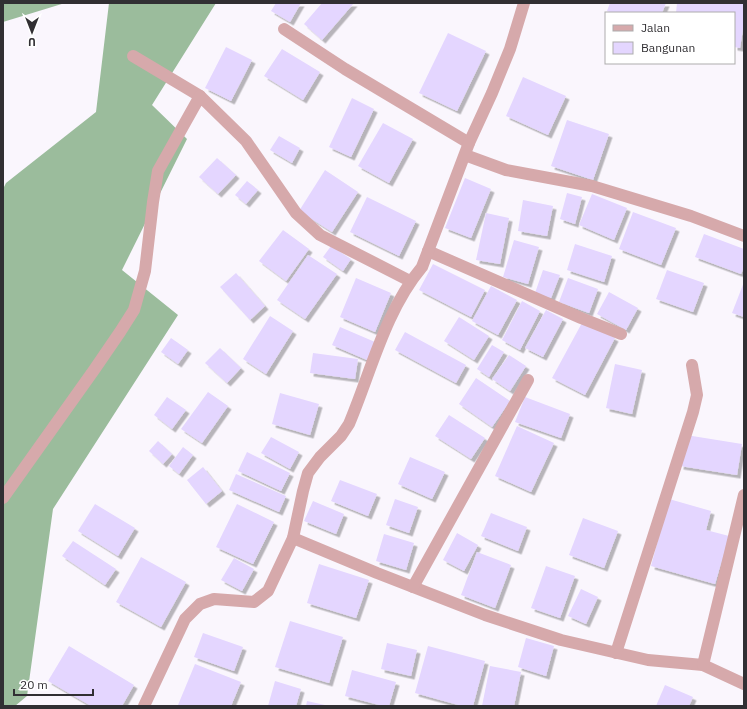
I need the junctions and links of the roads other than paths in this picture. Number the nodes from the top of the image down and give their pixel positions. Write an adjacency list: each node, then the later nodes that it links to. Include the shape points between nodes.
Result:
1 (524, 3): 5 (street, via 510,49)
2 (284, 29): 5 (street, via 345,69)
3 (133, 56): 4 (street)
4 (200, 96): 9 (street, via 246,141 296,213 308,224 320,234); 14 (street, via 158,171 145,270 134,310)
5 (469, 143): 6 (street)
6 (465, 155): 7 (street, via 506,170 592,186 691,216); 8 (street)
7 (744, 236)
8 (428, 251): 9 (street, via 422,267); 10 (street)
9 (410, 281): 15 (street, via 383,334 349,424 308,473)
10 (621, 334)
11 (692, 364): 17 (street, via 697,395 693,412)
12 (528, 380): 16 (street)
13 (744, 494): 18 (street)
14 (3, 498)
15 (294, 538): 16 (street); 20 (street, via 268,591 254,602 214,599 200,604 185,619)
16 (413, 587): 17 (street, via 485,615 561,640)
17 (616, 653): 18 (street, via 648,660)
18 (703, 665): 19 (street)
19 (744, 684)
20 (144, 706)

